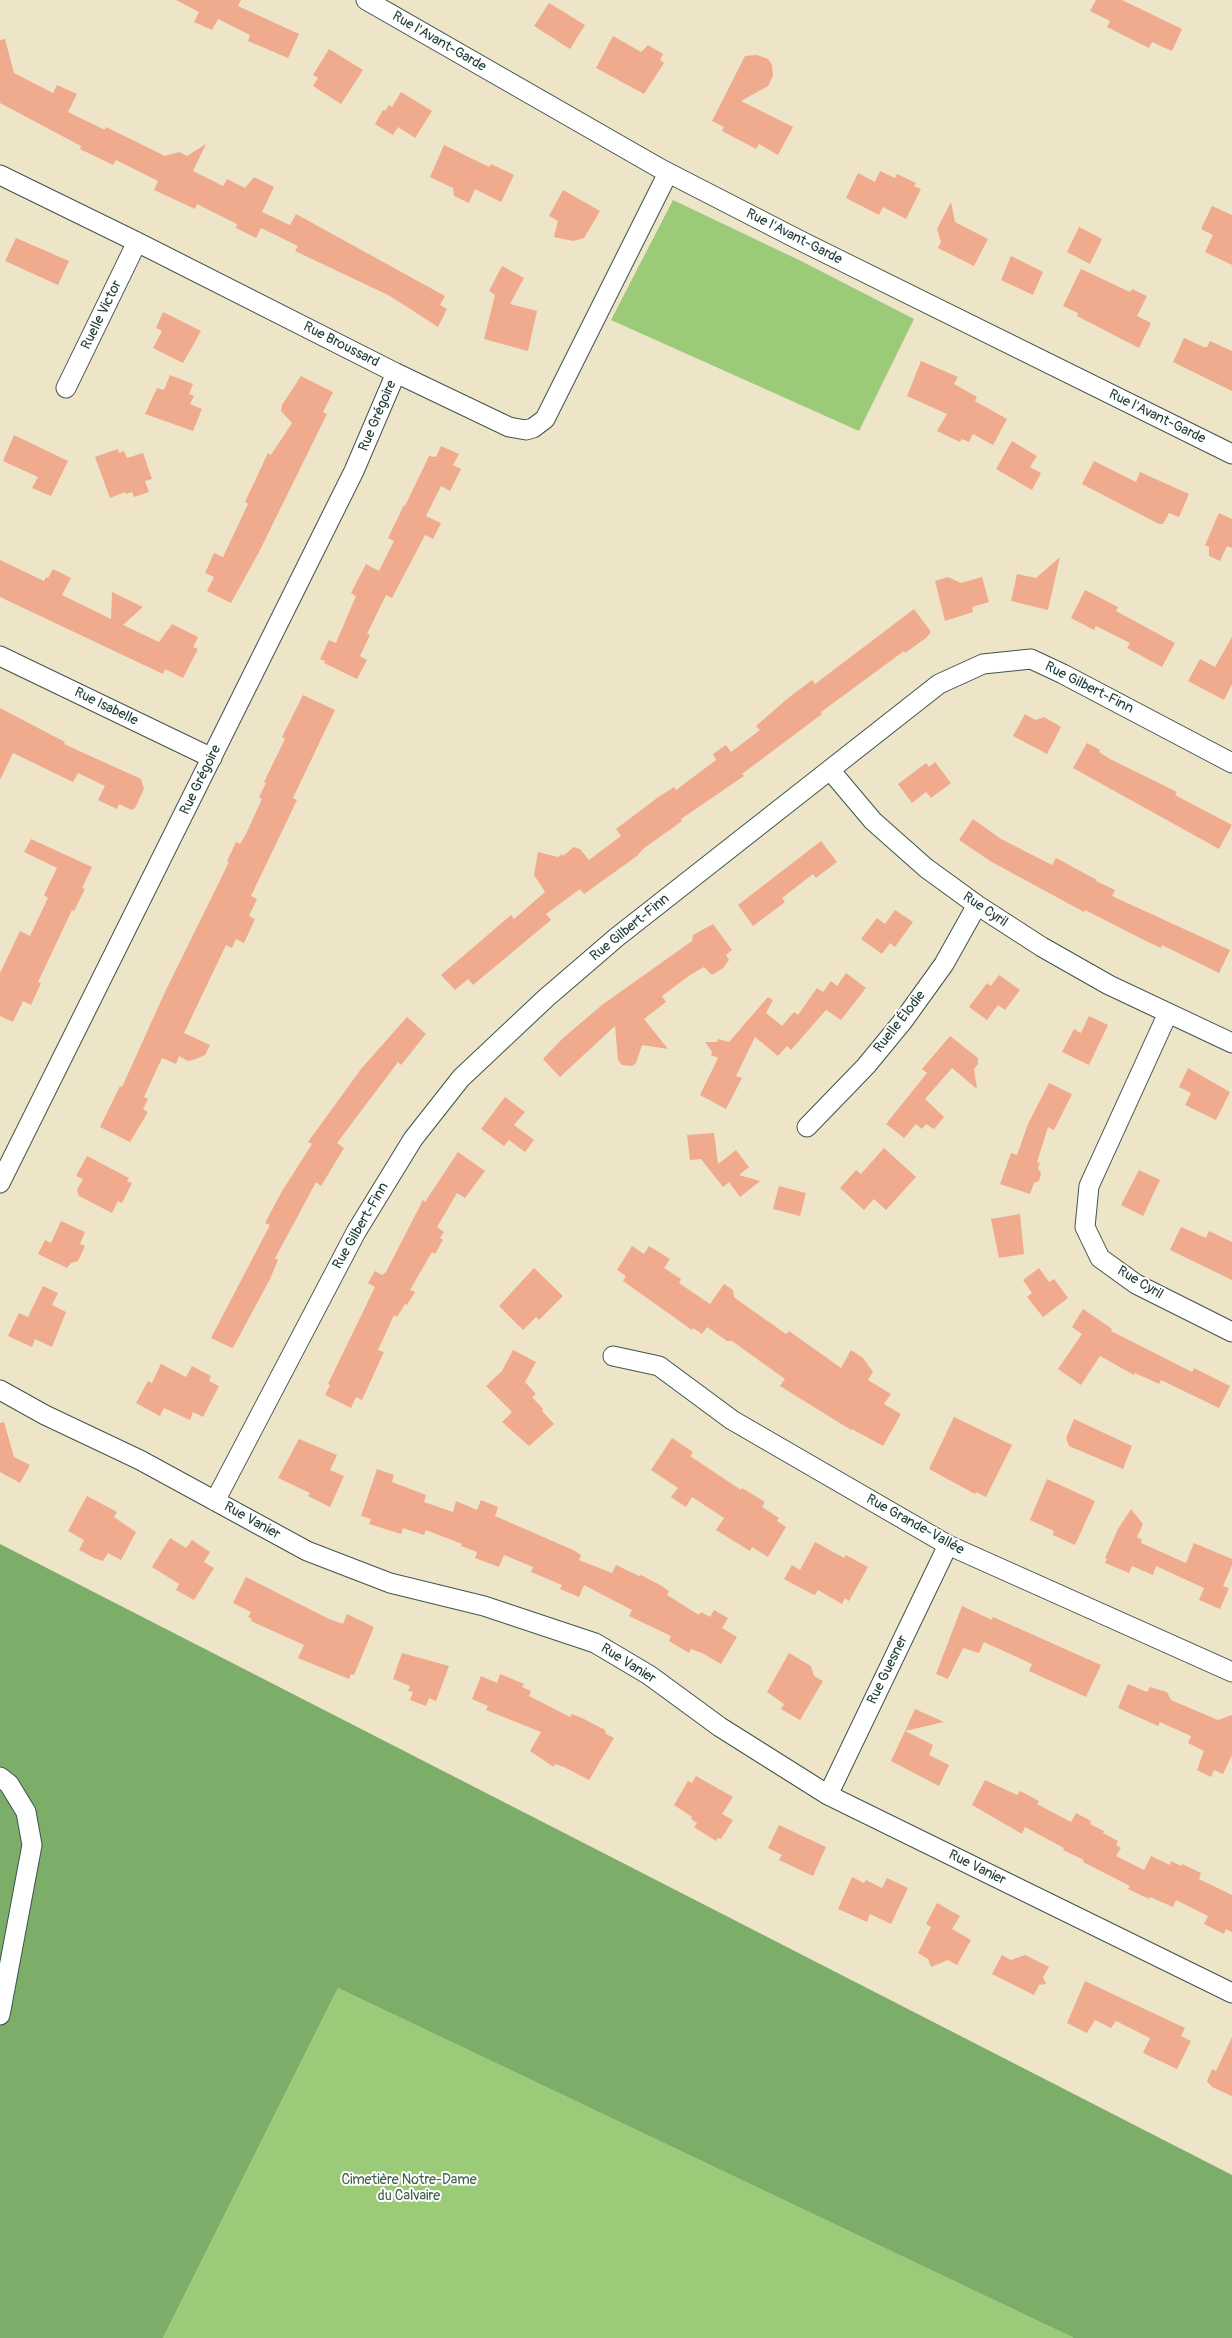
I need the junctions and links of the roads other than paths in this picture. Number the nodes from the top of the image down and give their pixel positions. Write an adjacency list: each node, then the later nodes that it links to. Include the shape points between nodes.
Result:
1 (366, 0): 2 (street, Rue l'Avant-Garde)
2 (668, 173): 5 (street, Rue Broussard, via 600,312 540,424 526,430 509,427); 7 (street, Rue l'Avant-Garde)
3 (0, 176): 4 (street, Rue Broussard)
4 (137, 242): 5 (street, Rue Broussard); 6 (street, Ruelle Victor)
5 (396, 374): 9 (street, Rue Grégoire, via 354,472)
6 (66, 388)
7 (1232, 454)
8 (0, 656): 9 (street, Rue Isabelle)
9 (212, 758): 16 (street, Rue Grégoire)
10 (1232, 763): 11 (street, Rue Gilbert-Finn, via 1031,659 983,664 939,684)
11 (830, 770): 12 (street, Rue Cyril, via 873,821 926,868); 20 (street, Rue Gilbert-Finn, via 617,938 546,998 461,1078 413,1139 356,1232)
12 (977, 906): 13 (street, Rue Cyril, via 1109,985); 15 (street, Ruelle Élodie, via 944,964 903,1021 866,1066)
13 (1168, 1013): 14 (street, Rue Cyril); 17 (street, Rue Cyril, via 1089,1186 1084,1227 1100,1258 1128,1278)
14 (1232, 1043)
15 (807, 1127)
16 (0, 1183)
17 (1232, 1332)
18 (613, 1356): 21 (street, Rue Grande-Vallée, via 659,1366 732,1420)
19 (0, 1390): 20 (street, Rue Vanier)
20 (215, 1501): 24 (street, Rue Vanier, via 307,1551 390,1583 484,1606 595,1643)
21 (948, 1545): 22 (street, Rue Grande-Vallée); 24 (street, Rue Guesner)
22 (1232, 1672)
23 (0, 1777): 26 (street, via 9,1784 26,1812 32,1845)
24 (828, 1795): 25 (street, Rue Vanier)
25 (1232, 1993)
26 (0, 2015)

